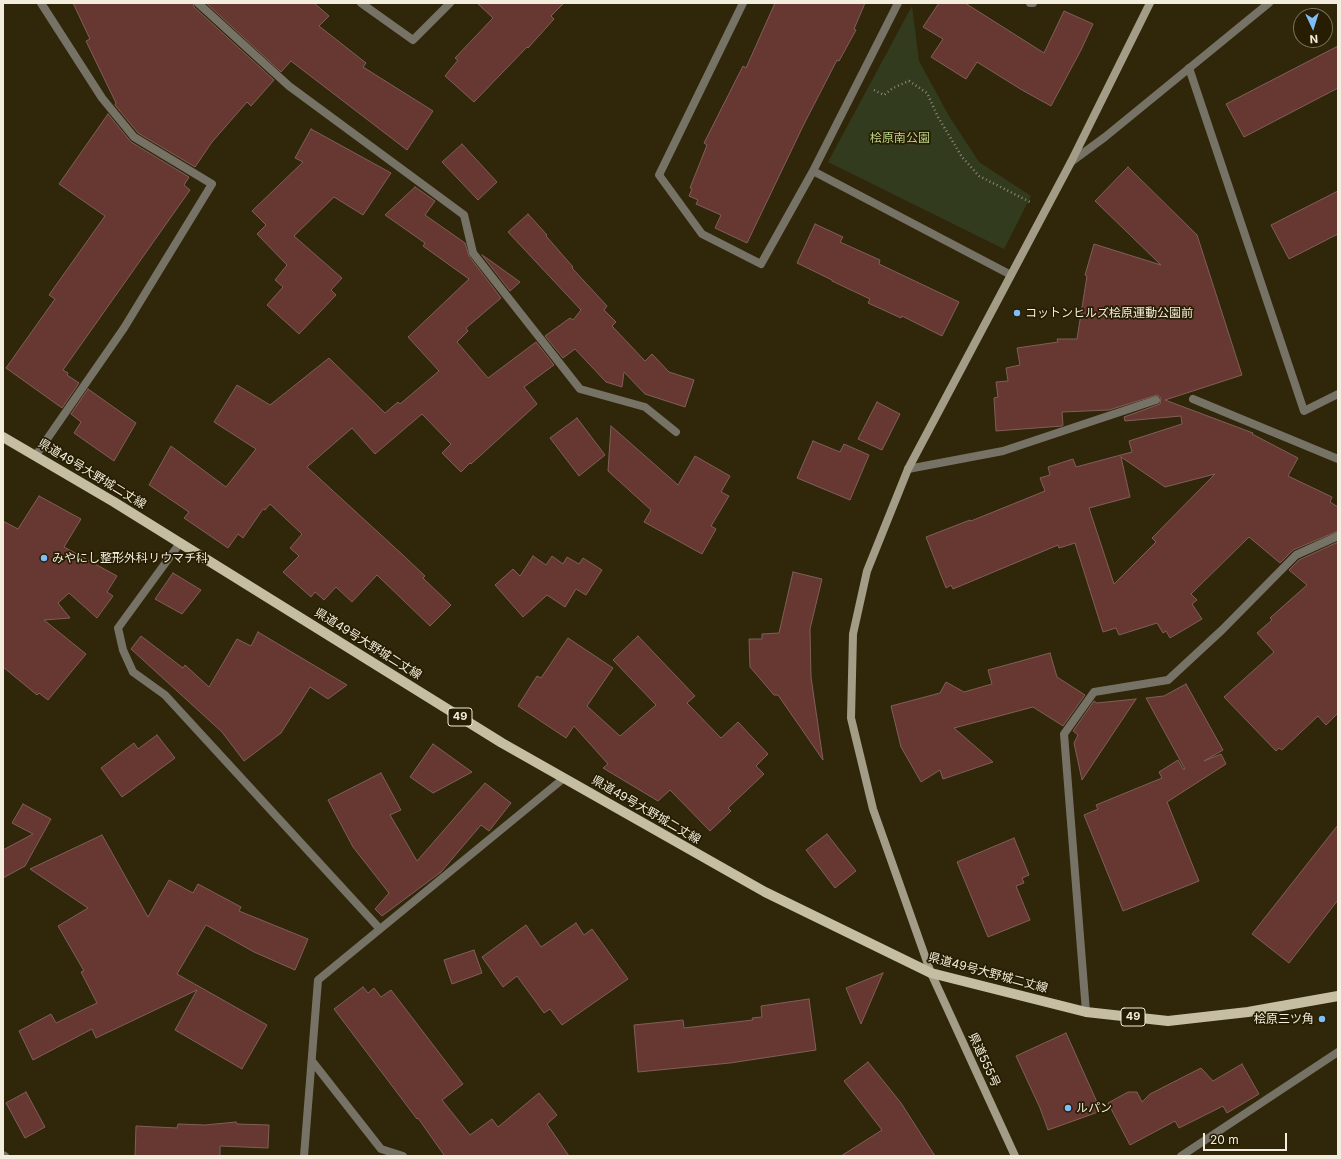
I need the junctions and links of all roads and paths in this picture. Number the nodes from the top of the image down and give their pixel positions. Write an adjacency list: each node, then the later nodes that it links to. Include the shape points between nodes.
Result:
1 (41, 3): 20 (street, via 102,98 134,136 212,184 124,328)
2 (198, 3): 18 (street, via 289,86 464,215 473,253 580,389 645,407)
3 (361, 3): 4 (street, via 413,40)
4 (450, 3)
5 (743, 3): 12 (street, via 659,175 702,234 761,264)
6 (898, 3): 12 (street)
7 (1150, 3): 11 (street, 県道555号)
8 (1269, 3): 9 (street)
9 (1189, 68): 11 (street); 15 (street, via 1304,411)
10 (884, 95): 13 (path, via 909,81 927,93 938,117 962,156 979,176)
11 (1071, 162): 13 (street, 県道555号)
12 (812, 171): 14 (street)
13 (1046, 209): 14 (street, 県道555号)
14 (1011, 276): 22 (street, 県道555号)
15 (1338, 394)
16 (1193, 399): 21 (street)
17 (1156, 400): 22 (street, via 1003,451)
18 (676, 432)
19 (3, 437): 20 (main road, 県道49号大野城二丈線 / 49)
20 (36, 455): 24 (main road, 県道49号大野城二丈線 / 49)
21 (1338, 459)
22 (908, 469): 27 (street, 県道555号, via 867,572 853,634 851,718 873,809)
23 (1338, 536): 29 (street, via 1296,555 1168,680 1094,692 1064,734)
24 (180, 543): 25 (main road, 県道49号大野城二丈線 / 49, via 502,743); 26 (street, via 118,628 123,650 133,672 165,695)
25 (564, 778): 26 (street); 27 (main road, 県道49号大野城二丈線 / 49, via 765,892)
26 (380, 929): 31 (street, via 318,980)
27 (931, 973): 29 (main road, 県道49号大野城二丈線 / 49); 34 (street, 県道555号)
28 (1338, 996): 29 (main road, 県道49号大野城二丈線 / 49, via 1248,1012 1168,1021)
29 (1086, 1012)
30 (1338, 1052): 35 (street)
31 (312, 1061): 32 (street); 33 (street, via 381,1149)
32 (304, 1156)
33 (404, 1156)
34 (1015, 1156)
35 (1181, 1156)

